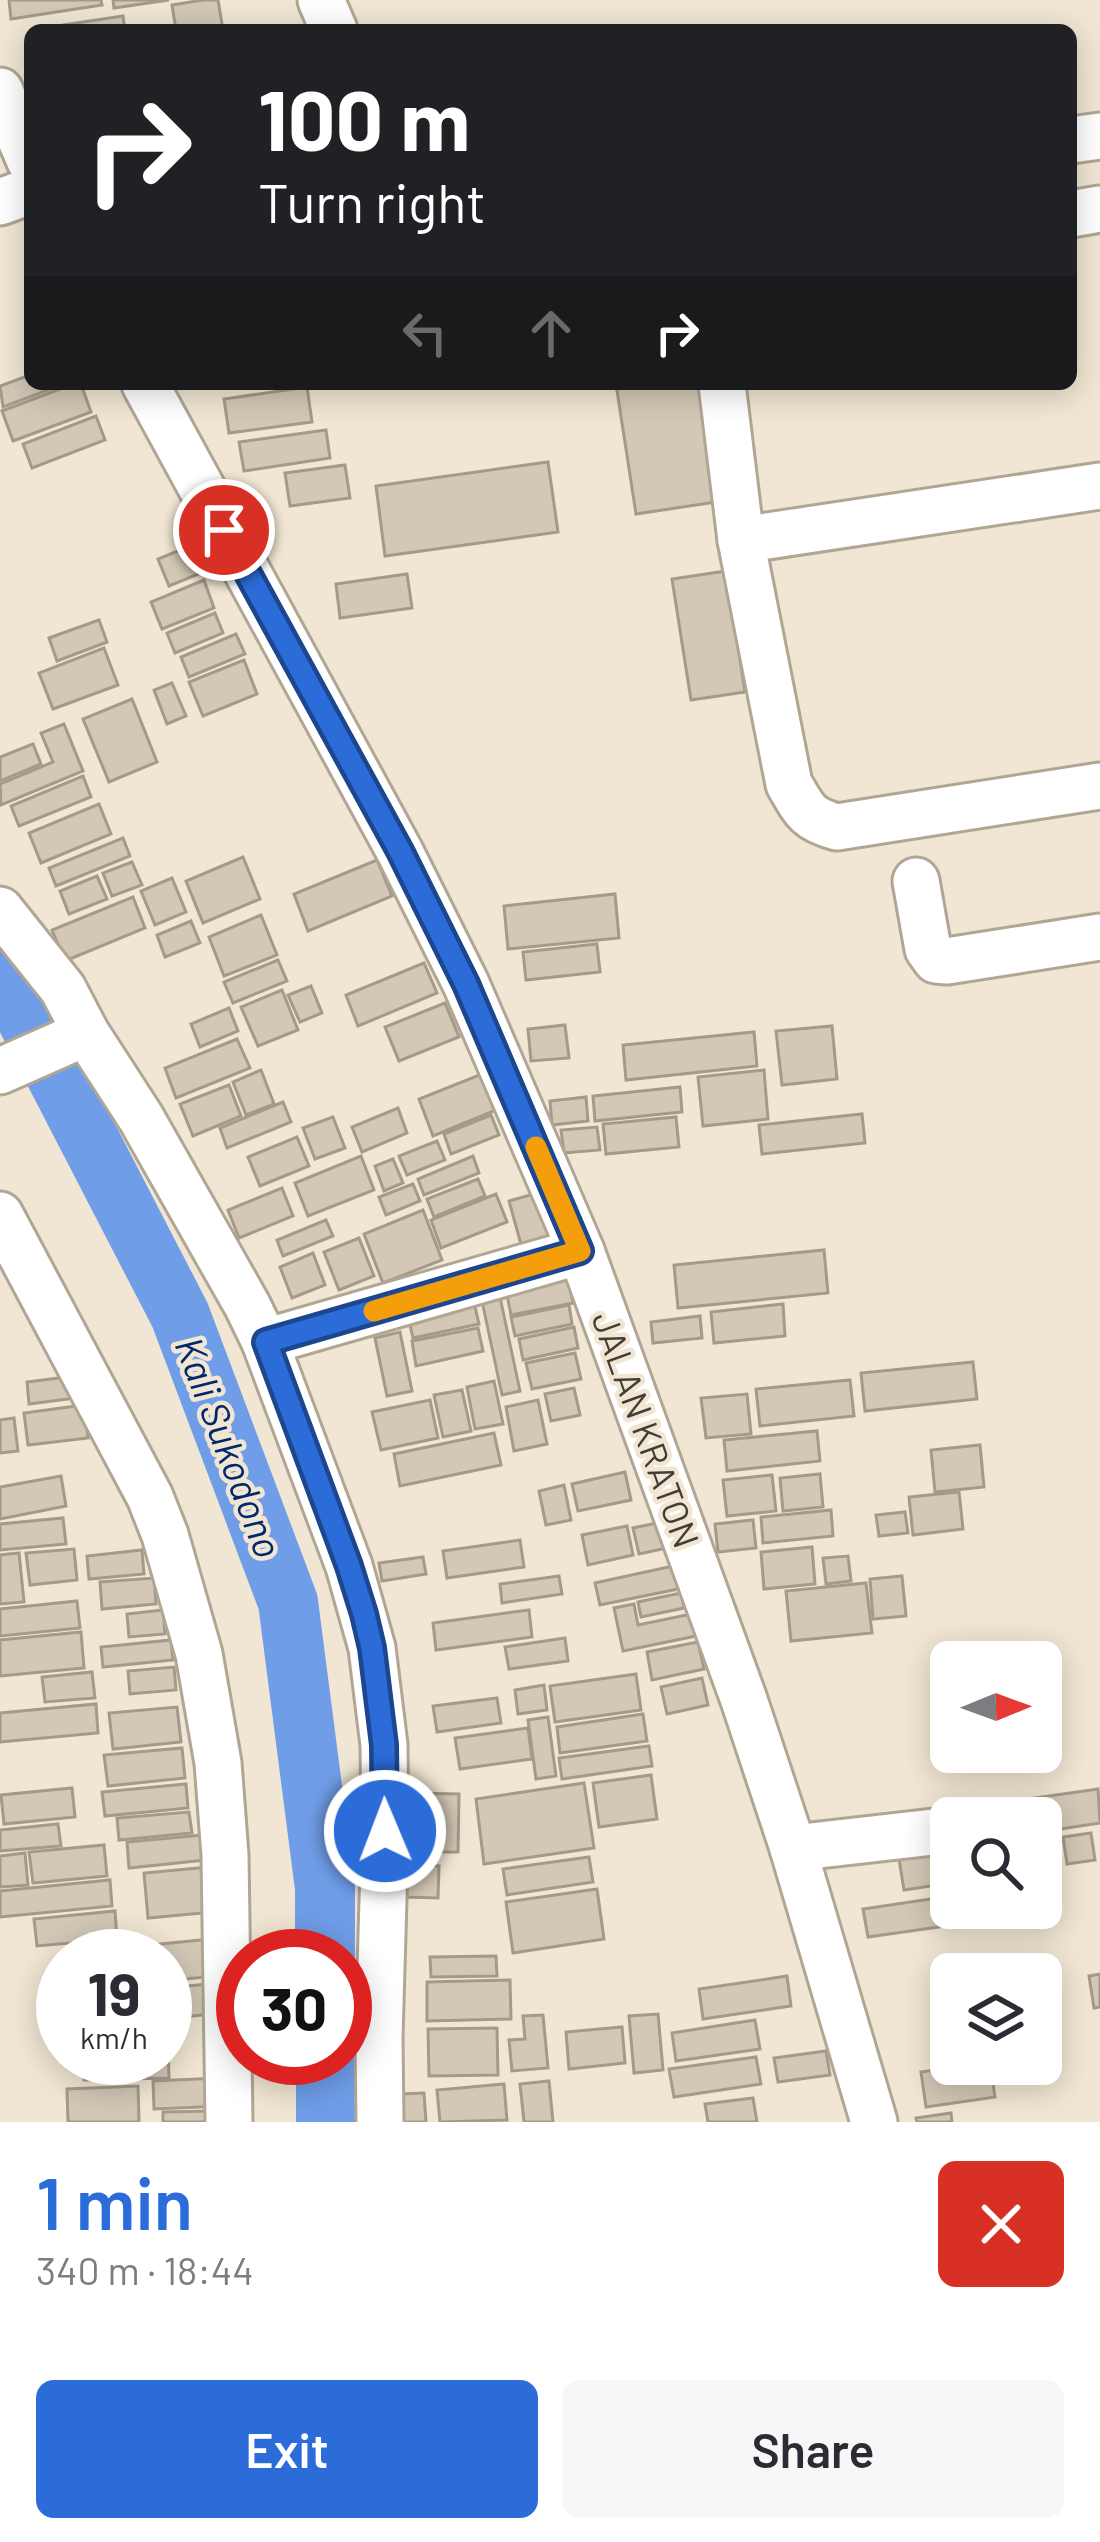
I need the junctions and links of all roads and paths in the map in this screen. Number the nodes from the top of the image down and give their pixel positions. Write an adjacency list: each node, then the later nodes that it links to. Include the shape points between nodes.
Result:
1 (0, 91): 2 (street)
2 (24, 147)
3 (148, 390): 14 (street, JALAN KRATON, via 400,851)
4 (723, 390): 6 (street)
5 (1100, 486): 6 (street)
6 (741, 540): 7 (street, via 789,784 815,821 837,826)
7 (1100, 786)
8 (916, 881): 10 (street, via 936,960)
9 (0, 910): 11 (street, via 63,989)
10 (1100, 937)
11 (72, 1040): 12 (street); 15 (street, via 141,1118)
12 (0, 1070)
13 (0, 1215): 18 (street, via 150,1497 199,1654 225,1855)
14 (580, 1251): 15 (street); 17 (street, JALAN KRATON)
15 (266, 1342): 19 (street, via 372,1648 384,1745)
16 (930, 1832): 17 (street)
17 (793, 1848): 20 (street, JALAN KRATON)
18 (229, 2122)
19 (380, 2122)
20 (874, 2122)

